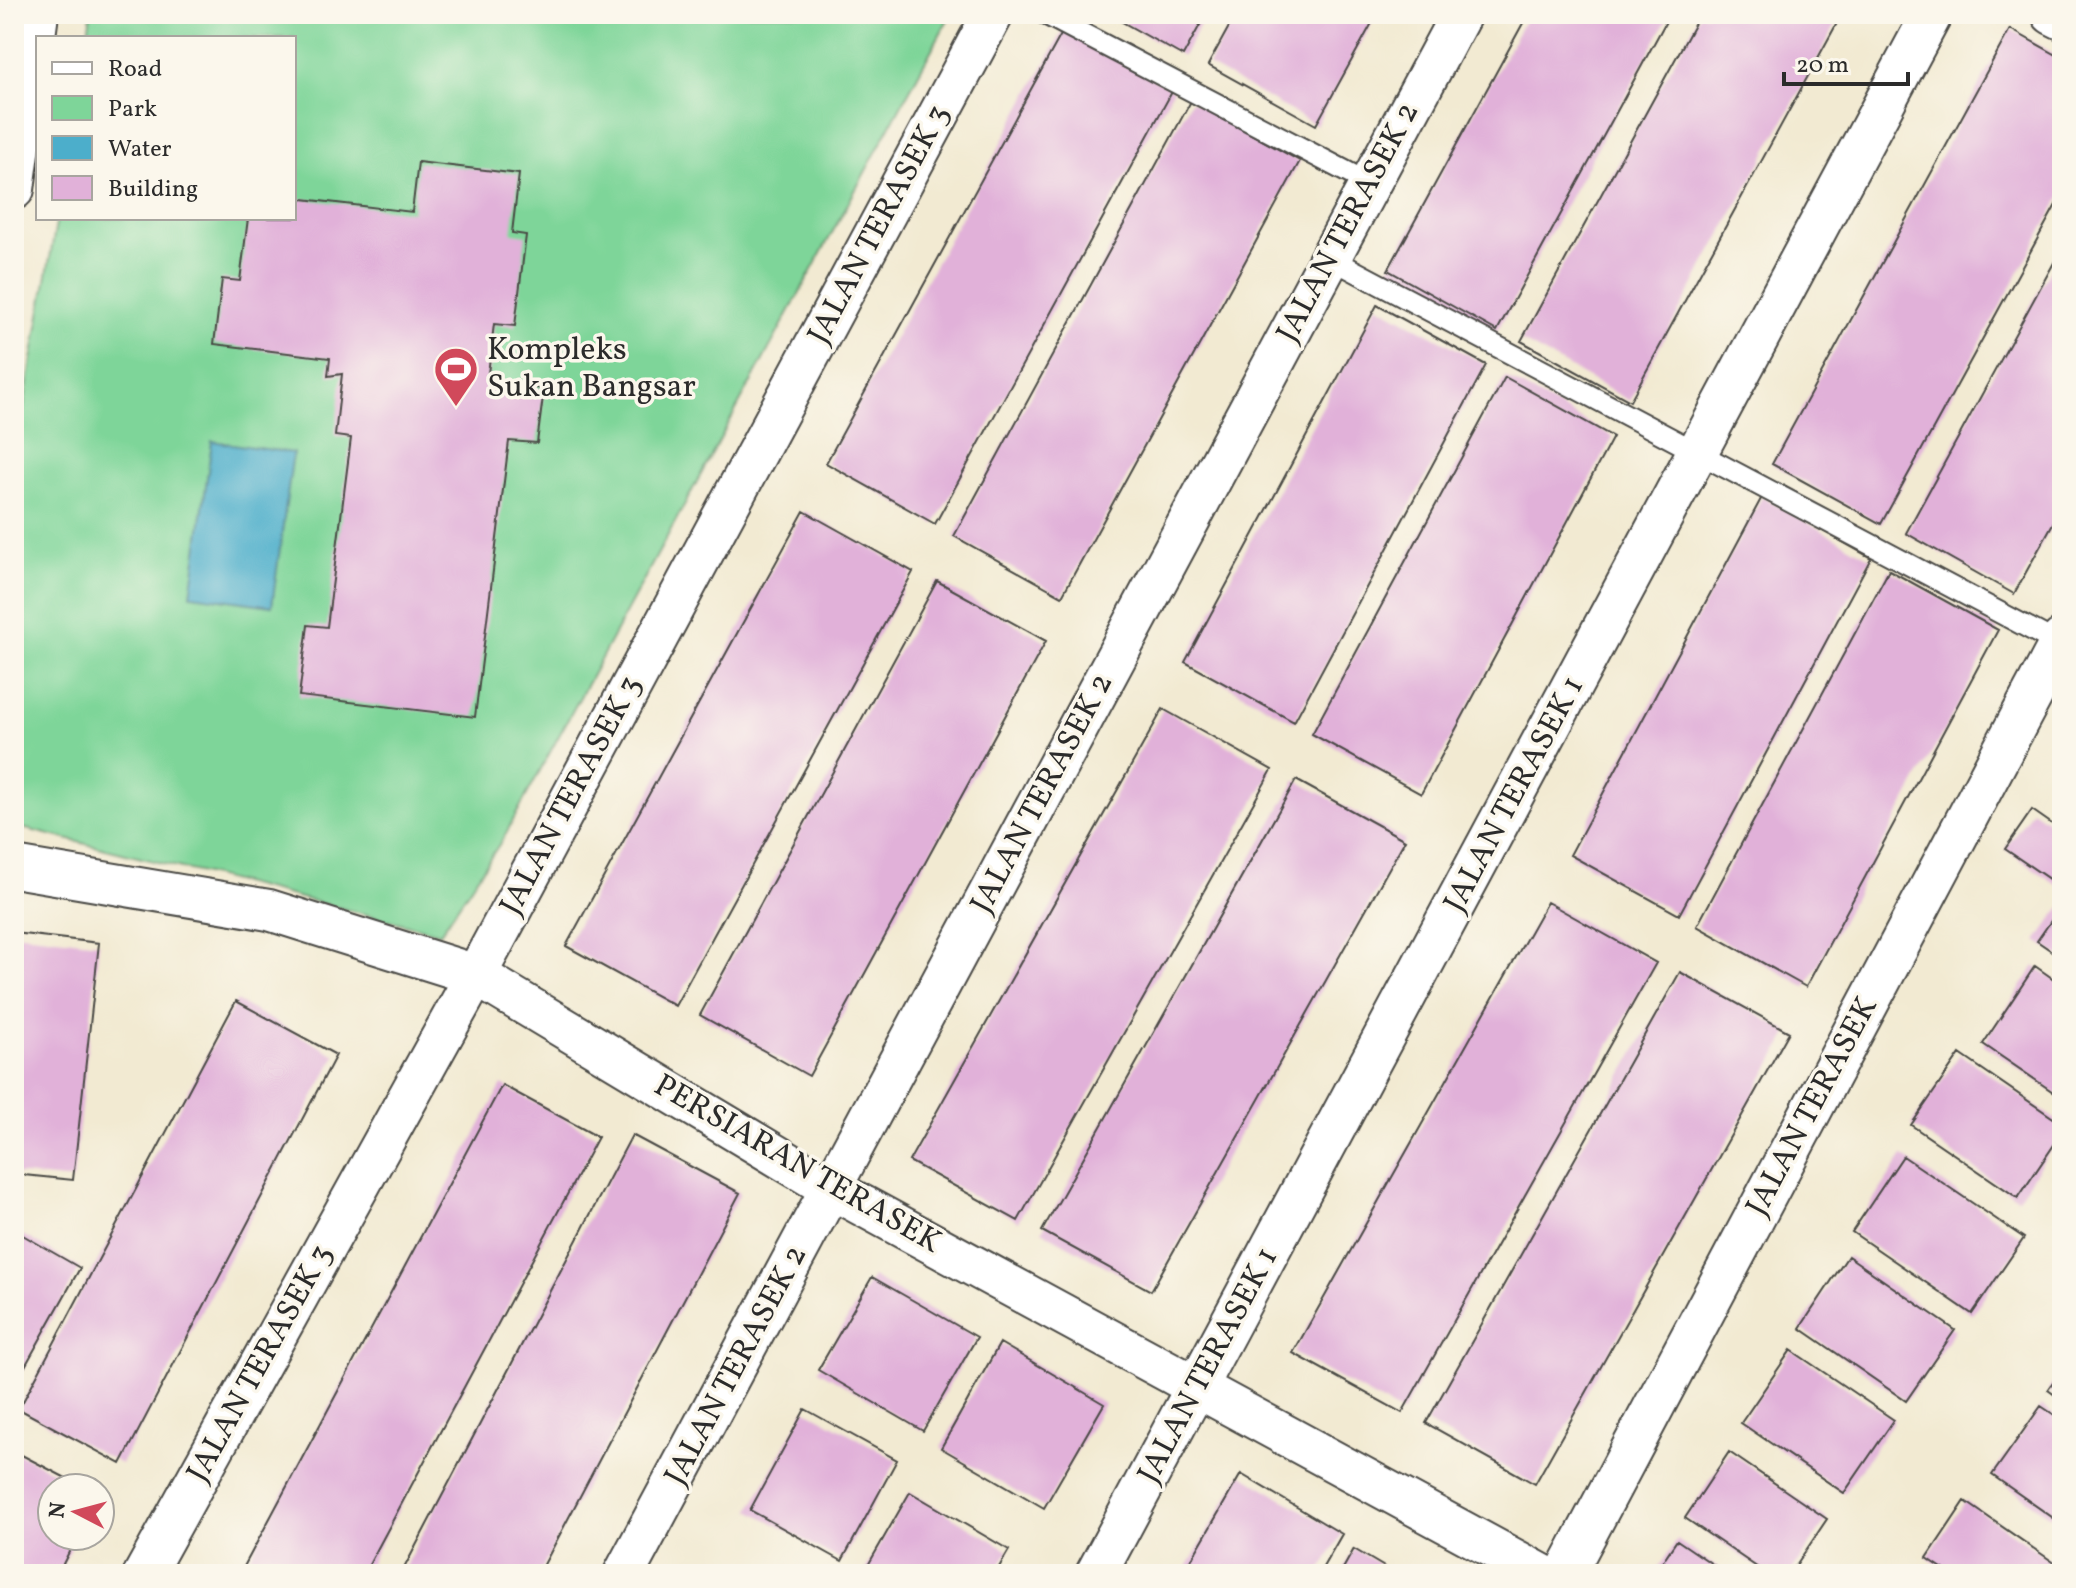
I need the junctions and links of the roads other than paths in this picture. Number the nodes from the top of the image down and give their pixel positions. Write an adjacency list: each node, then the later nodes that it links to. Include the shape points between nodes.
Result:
1 (38, 14): 9 (street)
2 (993, 14): 14 (street, JALAN TERASEK 3)
3 (1045, 14): 8 (lane)
4 (1461, 14): 8 (street, JALAN TERASEK 2)
5 (1932, 14): 11 (street, JALAN TERASEK 1)
6 (2052, 14): 7 (street)
7 (2062, 19)
8 (1370, 184): 10 (street, JALAN TERASEK 2)
9 (14, 189)
10 (1330, 258): 11 (lane); 15 (street, JALAN TERASEK 2)
11 (1698, 452): 12 (lane); 16 (street, JALAN TERASEK 1)
12 (2061, 642): 21 (street, JALAN TERASEK)
13 (14, 867): 14 (street, PERSIARAN TERASEK, via 269,910)
14 (476, 975): 15 (street, PERSIARAN TERASEK); 17 (street, JALAN TERASEK 3)
15 (832, 1189): 16 (street, PERSIARAN TERASEK); 18 (street, JALAN TERASEK 2)
16 (1199, 1388): 19 (street, JALAN TERASEK 1); 20 (street, PERSIARAN TERASEK)
17 (144, 1574)
18 (624, 1574)
19 (1096, 1574)
20 (1541, 1574)
21 (1565, 1574)

